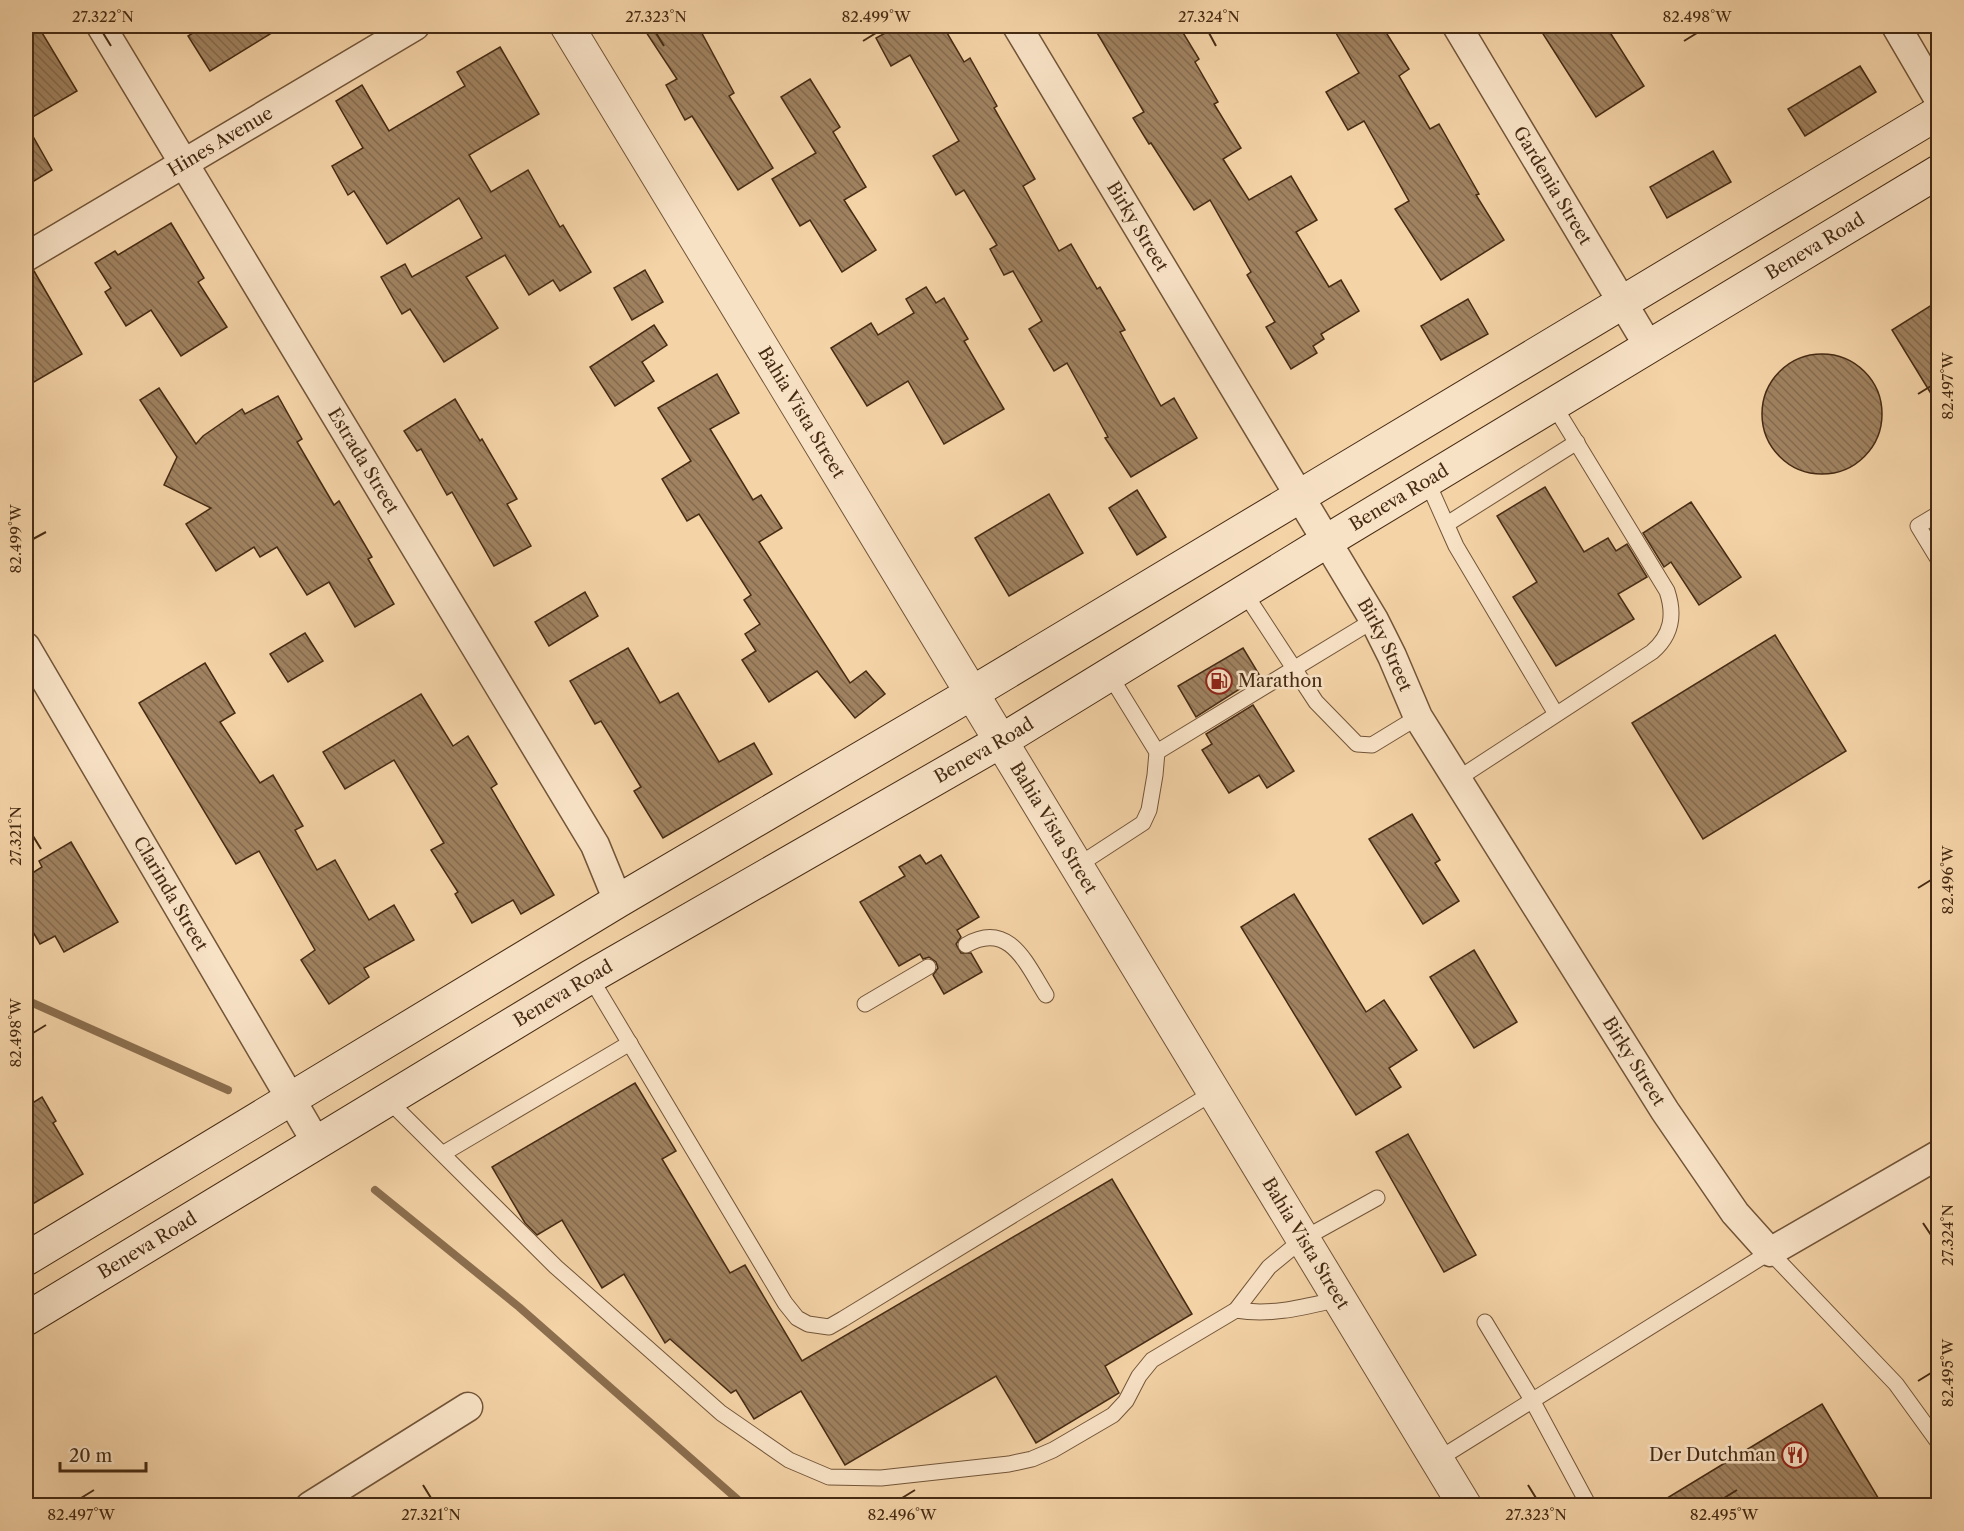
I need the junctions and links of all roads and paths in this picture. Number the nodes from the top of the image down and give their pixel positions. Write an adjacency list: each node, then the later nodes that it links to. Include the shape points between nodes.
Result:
1 (101, 26): 9 (street, Estrada Street)
2 (415, 26): 9 (street, Hines Avenue)
3 (567, 26): 27 (main road, Bahia Vista Street)
4 (1017, 26): 17 (street, Birky Street)
5 (1457, 26): 12 (street, Gardenia Street)
6 (1896, 26): 7 (street)
7 (1938, 98)
8 (1938, 113): 12 (main road)
9 (183, 164): 11 (street, Hines Avenue); 34 (street, Estrada Street, via 595,845)
10 (1935, 179): 13 (main road, Beneva Road)
11 (26, 257)
12 (1622, 302): 13 (street, Gardenia Street); 17 (main road)
13 (1649, 347): 14 (main road, Beneva Road)
14 (1553, 404): 15 (lane); 16 (main road, Beneva Road)
15 (1576, 442): 19 (lane); 28 (lane, via 1667,591 1671,623 1667,638 1652,652)
16 (1427, 481): 19 (lane); 20 (main road, Beneva Road)
17 (1298, 496): 20 (street, Birky Street); 27 (main road)
18 (1938, 514): 21 (lane, via 1918,526)
19 (1446, 524): 28 (lane)
20 (1327, 541): 22 (main road, Beneva Road); 23 (street, Birky Street)
21 (1938, 559)
22 (1244, 592): 25 (lane); 26 (main road, Beneva Road)
23 (1374, 620): 25 (lane); 29 (street, Birky Street)
24 (26, 647): 42 (street, Clarinda Street)
25 (1293, 670): 29 (lane, via 1322,709 1357,744 1372,745); 31 (lane)
26 (1109, 674): 30 (main road, Beneva Road); 31 (lane)
27 (972, 693): 30 (main road, Bahia Vista Street); 34 (main road)
28 (1556, 714): 32 (lane)
29 (1418, 717): 32 (street, Birky Street)
30 (1001, 741): 33 (main road, Bahia Vista Street); 37 (main road, Beneva Road)
31 (1157, 752): 33 (lane, via 1151,800 1143,823)
32 (1456, 780): 49 (street, Birky Street, via 1665,1111 1735,1213)
33 (1077, 866): 41 (main road, Bahia Vista Street)
34 (618, 901): 42 (main road)
35 (966, 945): 38 (lane, via 987,936 1004,940 1018,952)
36 (928, 967): 39 (lane)
37 (590, 977): 40 (lane); 43 (main road, Beneva Road)
38 (1046, 995)
39 (865, 1004)
40 (630, 1043): 41 (lane, via 785,1303 797,1318 819,1327 829,1327 843,1319); 45 (lane)
41 (1214, 1092): 48 (main road, Bahia Vista Street)
42 (290, 1098): 44 (street, Clarinda Street); 50 (main road)
43 (387, 1099): 44 (main road, Beneva Road); 45 (lane)
44 (316, 1142): 53 (main road, Beneva Road)
45 (444, 1154): 52 (lane, via 556,1267 721,1413 789,1460 829,1477 881,1478 1032,1459 1113,1415 1152,1360)
46 (1938, 1155): 49 (street)
47 (1377, 1198): 48 (lane)
48 (1303, 1239): 51 (main road, Bahia Vista Street); 52 (lane, via 1269,1268)
49 (1770, 1252): 55 (lane); 57 (lane, via 1896,1384)
50 (26, 1259)
51 (1339, 1299): 52 (lane, via 1288,1311); 58 (main road, Bahia Vista Street)
52 (1236, 1310)
53 (26, 1319)
54 (1485, 1322): 55 (lane)
55 (1532, 1400): 58 (lane); 61 (lane)
56 (468, 1407): 59 (street)
57 (1938, 1442)
58 (1437, 1460): 60 (main road, Bahia Vista Street)
59 (310, 1506)
60 (1465, 1506)
61 (1589, 1506)

